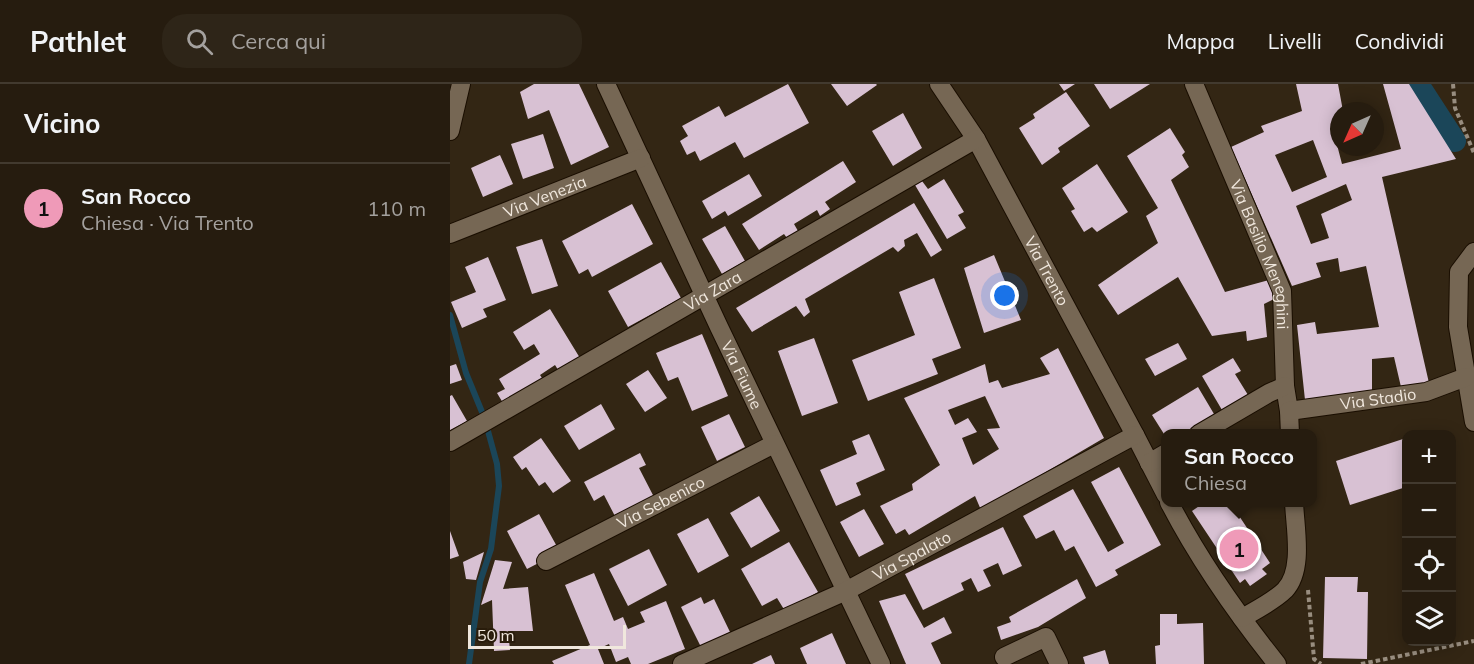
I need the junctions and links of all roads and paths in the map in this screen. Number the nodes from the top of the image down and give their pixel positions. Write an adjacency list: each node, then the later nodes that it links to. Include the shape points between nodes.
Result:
1 (461, 84): 6 (street)
2 (606, 84): 9 (street, Via Fiume)
3 (939, 84): 7 (street, Via Trento)
4 (1194, 84): 14 (street, Via Basilio Meneghini, via 1282,291)
5 (1453, 84): 8 (path, via 1455,108)
6 (450, 131)
7 (976, 139): 12 (street, Via Zara); 19 (street, Via Trento)
8 (1474, 153)
9 (641, 158): 10 (street, Via Venezia); 12 (street, Via Fiume)
10 (450, 234)
11 (1474, 252): 13 (street, via 1459,272 1458,327)
12 (705, 295): 20 (street, Via Zara); 21 (street, Via Fiume)
13 (1466, 377): 15 (street, Via Stadio, via 1426,392); 16 (street)
14 (1285, 386): 15 (street, Via Basilio Meneghini); 17 (street)
15 (1289, 411): 18 (street, Via Basilio Meneghini)
16 (1474, 422)
17 (1208, 429)
18 (1290, 429)
19 (1135, 435): 23 (street, Via Trento); 28 (street, Via Spalato)
20 (450, 442)
21 (774, 444): 27 (street, Via Sebenico); 28 (street, Via Fiume)
22 (1161, 456): 23 (street)
23 (1149, 463): 24 (street, Via Trento)
24 (1161, 486)
25 (1172, 507): 29 (street, via 1186,535)
26 (1294, 507): 29 (street, via 1294,577 1284,591)
27 (546, 561)
28 (846, 591): 34 (street, Via Spalato); 35 (street, Via Fiume)
29 (1242, 618): 33 (street)
30 (1474, 641): 32 (path)
31 (1004, 657): 36 (street, via 1046,637)
32 (1387, 659): 37 (path); 38 (path)
33 (1273, 660)
34 (682, 664)
35 (881, 664)
36 (1059, 664)
37 (1361, 664)
38 (1390, 664)

